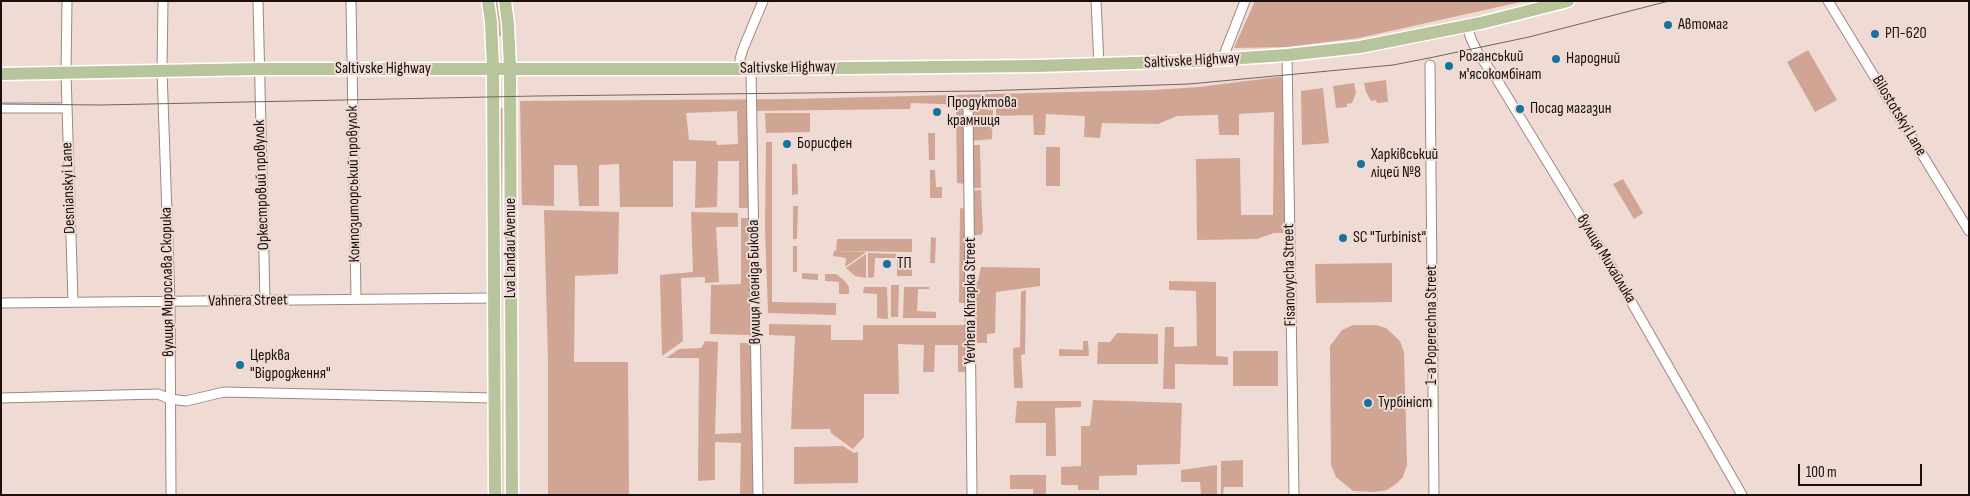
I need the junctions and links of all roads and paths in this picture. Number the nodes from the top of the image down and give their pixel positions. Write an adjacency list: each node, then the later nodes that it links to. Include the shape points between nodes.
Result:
1 (67, 1): 23 (street, Desnianskyi Lane)
2 (162, 1): 22 (street, вулиця Мирослава Скорика)
3 (258, 1): 19 (street, Оркестровий провулок)
4 (351, 1): 20 (street, Композиторський провулок)
5 (488, 1): 17 (main road, Lva Landau Avenue)
6 (505, 1): 18 (main road, Lva Landau Avenue)
7 (763, 1): 21 (street, вулиця Леоніда Бикова, via 740,59)
8 (1096, 1): 15 (street)
9 (1245, 1): 14 (street)
10 (1568, 1): 12 (main road, Saltivske Highway)
11 (1828, 1): 28 (street, Bilostotskyi Lane)
12 (1467, 26): 13 (main road, Saltivske Highway, via 1360,47); 45 (street, вулиця Михайлика, via 1479,55 1609,263)
13 (1287, 55): 14 (main road, Saltivske Highway); 43 (street, Fisanovycha Street)
14 (1222, 60): 15 (main road, Saltivske Highway)
15 (1099, 65): 21 (main road, Saltivske Highway)
16 (1430, 65): 44 (street, 1-a Poperechna Street)
17 (493, 68): 18 (main road, Saltivske Highway); 20 (main road, Saltivske Highway); 29 (main road, Lva Landau Avenue)
18 (510, 68): 21 (main road, Saltivske Highway); 40 (main road, Lva Landau Avenue)
19 (259, 69): 20 (main road, Saltivske Highway); 22 (main road, Saltivske Highway); 31 (street, Оркестровий провулок)
20 (352, 69): 30 (street, Композиторський провулок)
21 (746, 69): 41 (street, вулиця Леоніда Бикова)
22 (162, 70): 23 (main road, Saltivske Highway); 33 (street, вулиця Мирослава Скорика)
23 (66, 73): 24 (main road, Saltivske Highway); 27 (street, Desnianskyi Lane)
24 (1, 74)
25 (968, 107): 42 (street, Yevhena Khrapka Street)
26 (1, 108): 27 (street)
27 (67, 108): 32 (street, Desnianskyi Lane)
28 (1969, 231)
29 (494, 298): 30 (street, Vahnera Street); 36 (main road, Lva Landau Avenue)
30 (356, 300): 31 (street, Vahnera Street)
31 (265, 301): 33 (street, Vahnera Street)
32 (73, 302): 33 (street, Vahnera Street); 34 (street, Vahnera Street)
33 (170, 302): 37 (street, вулиця Мирослава Скорика)
34 (1, 303)
35 (1, 398): 37 (street, via 158,394)
36 (494, 398): 37 (street, via 224,392 186,401); 39 (main road, Lva Landau Avenue)
37 (170, 399): 38 (street, вулиця Мирослава Скорика)
38 (171, 495)
39 (495, 495)
40 (512, 495)
41 (758, 495)
42 (972, 495)
43 (1294, 495)
44 (1434, 495)
45 (1742, 495)

